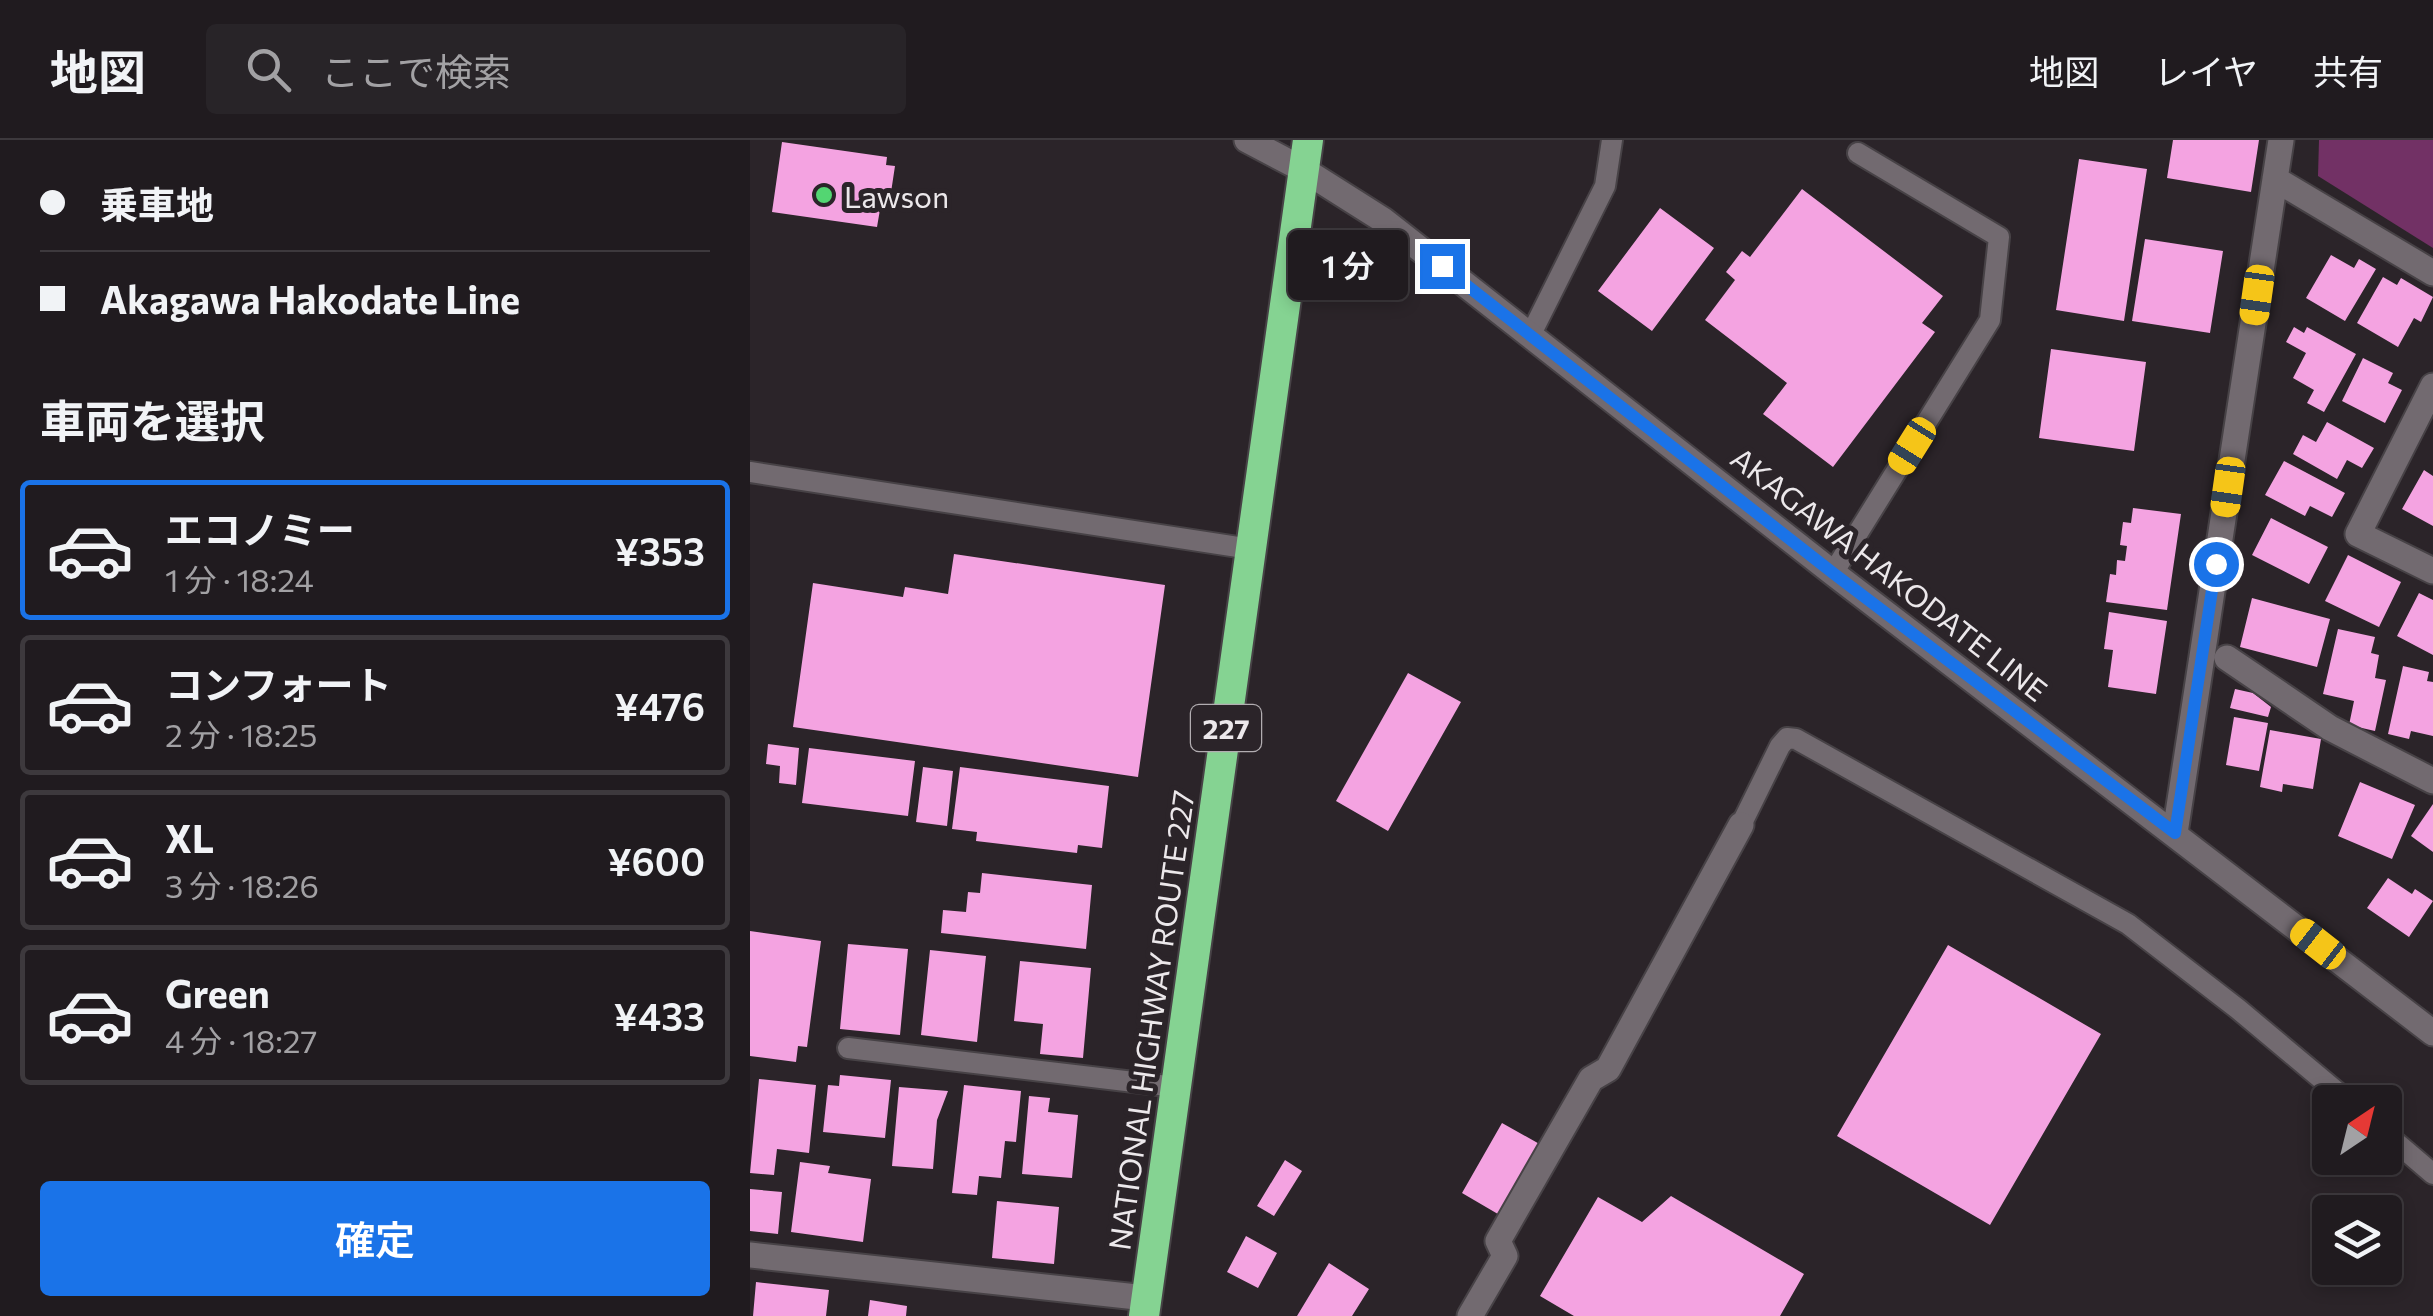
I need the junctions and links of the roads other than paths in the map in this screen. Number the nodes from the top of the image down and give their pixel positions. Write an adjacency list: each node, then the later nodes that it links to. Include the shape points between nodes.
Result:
1 (1247, 140): 5 (street, AKAGAWA HAKODATE LINE)
2 (1612, 140): 8 (lane, via 1605,186)
3 (2281, 140): 6 (street)
4 (1858, 153): 13 (lane, via 1999,236 1990,320)
5 (1306, 155): 8 (street, AKAGAWA HAKODATE LINE); 11 (highway, NATIONAL HIGHWAY ROUTE 227 / 227)
6 (2275, 180): 7 (street); 17 (street)
7 (2433, 274)
8 (1531, 334): 13 (street, AKAGAWA HAKODATE LINE)
9 (2433, 386): 12 (street, via 2358,534)
10 (750, 472): 11 (lane)
11 (1250, 549): 21 (highway, NATIONAL HIGHWAY ROUTE 227 / 227)
12 (2433, 571)
13 (1833, 573): 17 (street, AKAGAWA HAKODATE LINE)
14 (2227, 658): 15 (street, via 2330,728)
15 (2433, 782)
16 (1741, 824): 20 (lane, via 1780,746 1796,739 2128,924); 26 (street, via 1608,1069 1592,1078 1498,1241 1505,1256)
17 (2175, 833): 18 (street, AKAGAWA HAKODATE LINE)
18 (2433, 1032)
19 (848, 1048): 21 (lane)
20 (2329, 1085)
21 (1176, 1087): 25 (highway, NATIONAL HIGHWAY ROUTE 227 / 227)
22 (2402, 1148): 23 (lane)
23 (2433, 1174)
24 (750, 1255): 25 (street)
25 (1145, 1307)
26 (1470, 1316)

